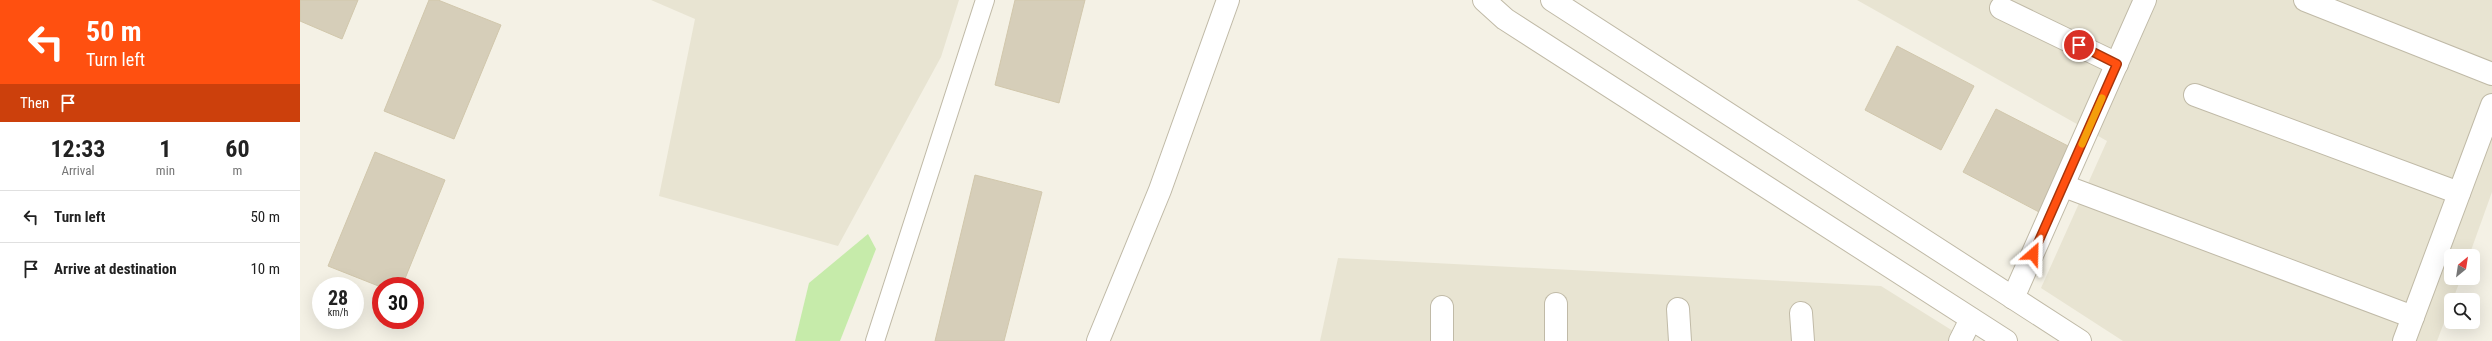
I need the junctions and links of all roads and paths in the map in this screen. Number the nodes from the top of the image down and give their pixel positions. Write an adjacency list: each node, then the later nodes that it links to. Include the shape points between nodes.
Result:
1 (985, 0): 21 (lane)
2 (1228, 0): 22 (street, via 1160,190)
3 (1484, 0): 20 (street, via 1505,19)
4 (1552, 0): 14 (street)
5 (2145, 0): 8 (street)
6 (2305, 0): 9 (street)
7 (2001, 8): 8 (street)
8 (2117, 64): 12 (street)
9 (2492, 74)
10 (2195, 95): 13 (street)
11 (2492, 105): 13 (street)
12 (2064, 186): 14 (street); 19 (street)
13 (2459, 193): 19 (street)
14 (2013, 298): 29 (street)
15 (1556, 304): 24 (street)
16 (1442, 307): 23 (street)
17 (1678, 309): 25 (street)
18 (1801, 313): 26 (street)
19 (2413, 317): 30 (street)
20 (1972, 319): 27 (street); 28 (street)
21 (875, 341)
22 (1098, 341)
23 (1442, 341)
24 (1556, 341)
25 (1680, 341)
26 (1803, 341)
27 (1960, 341)
28 (2006, 341)
29 (2080, 341)
30 (2404, 341)

